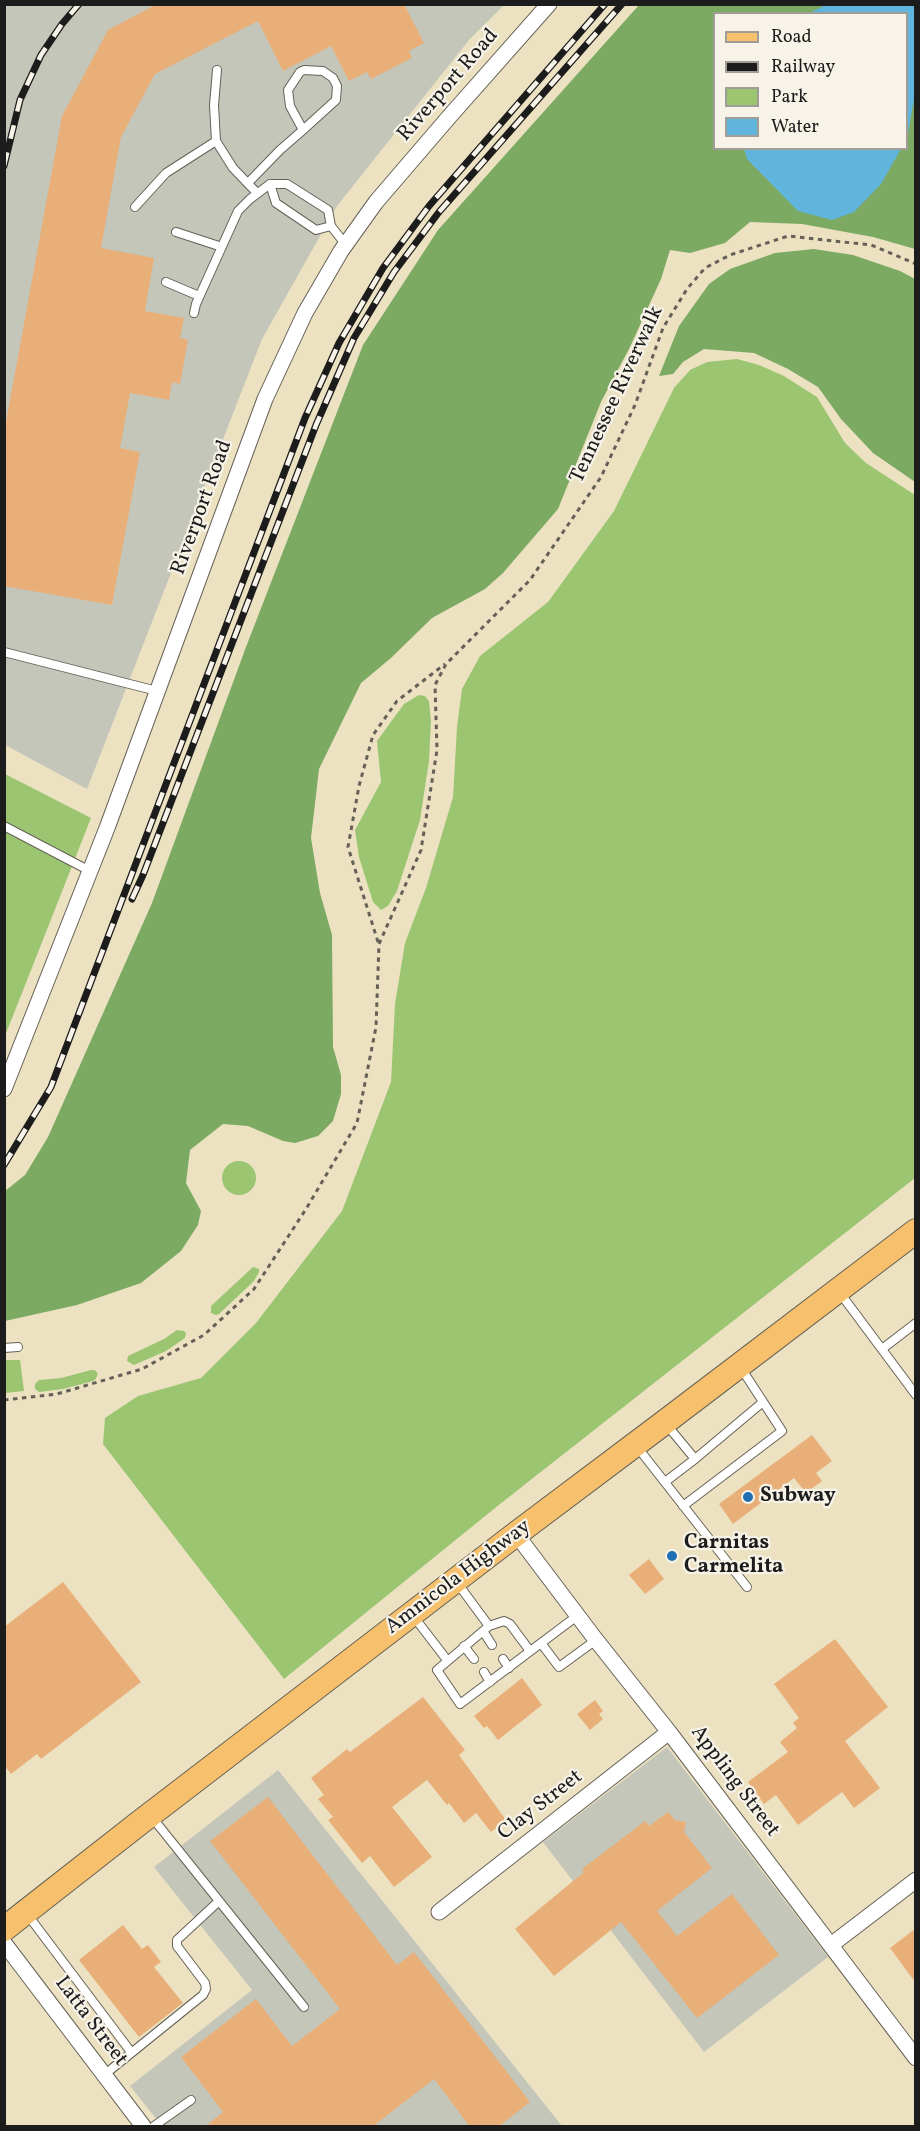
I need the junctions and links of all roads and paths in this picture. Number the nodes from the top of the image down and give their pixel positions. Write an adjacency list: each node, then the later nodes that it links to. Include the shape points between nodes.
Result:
1 (549, 4): 11 (street, Riverport Road, via 376,202)
2 (217, 70): 4 (lane)
3 (303, 130): 3 (lane, via 336,100 337,86 323,71 300,72 288,90 290,106); 5 (lane)
4 (216, 141): 5 (lane); 8 (lane, via 166,173)
5 (248, 183): 7 (lane)
6 (270, 184): 7 (lane); 9 (lane, via 287,184 328,210); 9 (lane, via 276,203 316,230)
7 (257, 193): 12 (lane, via 238,211)
8 (135, 207)
9 (331, 226): 11 (lane)
10 (176, 232): 12 (lane)
11 (346, 245): 19 (street, Riverport Road, via 305,313 265,399)
12 (222, 248): 15 (lane)
13 (915, 264): 18 (path, Tennessee Riverwalk, via 871,244 788,236 730,255 705,268 663,328 635,405 601,477 530,580)
14 (166, 282): 15 (lane)
15 (200, 296): 16 (lane)
16 (194, 313)
17 (4, 652): 19 (lane)
18 (446, 664): 22 (path, Tennessee Riverwalk, via 435,685 437,750 421,850); 22 (path, via 397,701 373,735 359,786 348,847)
19 (158, 691): 21 (street, Riverport Road)
20 (4, 826): 21 (lane)
21 (90, 871): 23 (street, Riverport Road)
22 (379, 944): 32 (path, Tennessee Riverwalk, via 376,1027 357,1123 254,1288 204,1335 142,1369 57,1394)
23 (4, 1089)
24 (915, 1231): 25 (main road, Amnicola Highway)
25 (837, 1290): 29 (lane); 30 (main road, Amnicola Highway)
26 (915, 1323): 29 (lane)
27 (18, 1347): 28 (lane)
28 (4, 1348)
29 (882, 1349): 31 (lane)
30 (739, 1365): 33 (lane); 34 (main road, Amnicola Highway)
31 (915, 1395)
32 (4, 1400)
33 (763, 1402): 36 (lane); 38 (lane, via 782,1431)
34 (665, 1422): 35 (main road, Amnicola Highway); 36 (lane)
35 (635, 1444): 37 (lane); 39 (main road, Amnicola Highway)
36 (695, 1459): 37 (lane)
37 (665, 1482): 38 (lane)
38 (683, 1506): 41 (lane)
39 (516, 1534): 40 (main road, Amnicola Highway); 43 (street, Appling Street)
40 (456, 1580): 42 (main road, Amnicola Highway); 44 (lane)
41 (747, 1587)
42 (412, 1614): 52 (lane); 57 (main road, Amnicola Highway)
43 (578, 1616): 45 (street, Appling Street); 46 (lane)
44 (486, 1628): 47 (lane); 48 (lane); 49 (lane, via 504,1621)
45 (596, 1640): 46 (lane, via 560,1667); 56 (street, Appling Street)
46 (541, 1643): 49 (lane)
47 (492, 1645)
48 (464, 1646): 50 (lane); 52 (lane)
49 (530, 1650): 53 (lane)
50 (474, 1659)
51 (503, 1659): 53 (lane)
52 (447, 1660): 55 (lane, via 436,1670 460,1704)
53 (509, 1668): 55 (lane)
54 (483, 1672): 55 (lane)
55 (490, 1682)
56 (669, 1732): 61 (street, Clay Street); 64 (street, Appling Street)
57 (150, 1815): 59 (lane); 60 (main road, Amnicola Highway)
58 (915, 1880): 64 (street)
59 (219, 1901): 65 (lane); 66 (lane, via 177,1940 177,1946 205,1983 203,1995)
60 (26, 1912): 62 (main road, Amnicola Highway); 66 (lane)
61 (439, 1912)
62 (4, 1929)
63 (4, 1943): 68 (street, Latta Street)
64 (831, 1945): 67 (street, Appling Street)
65 (304, 2007)
66 (131, 2052): 68 (lane)
67 (915, 2058)
68 (104, 2074): 70 (street, Latta Street)
69 (191, 2100): 71 (lane)
70 (143, 2127)
71 (154, 2127)

